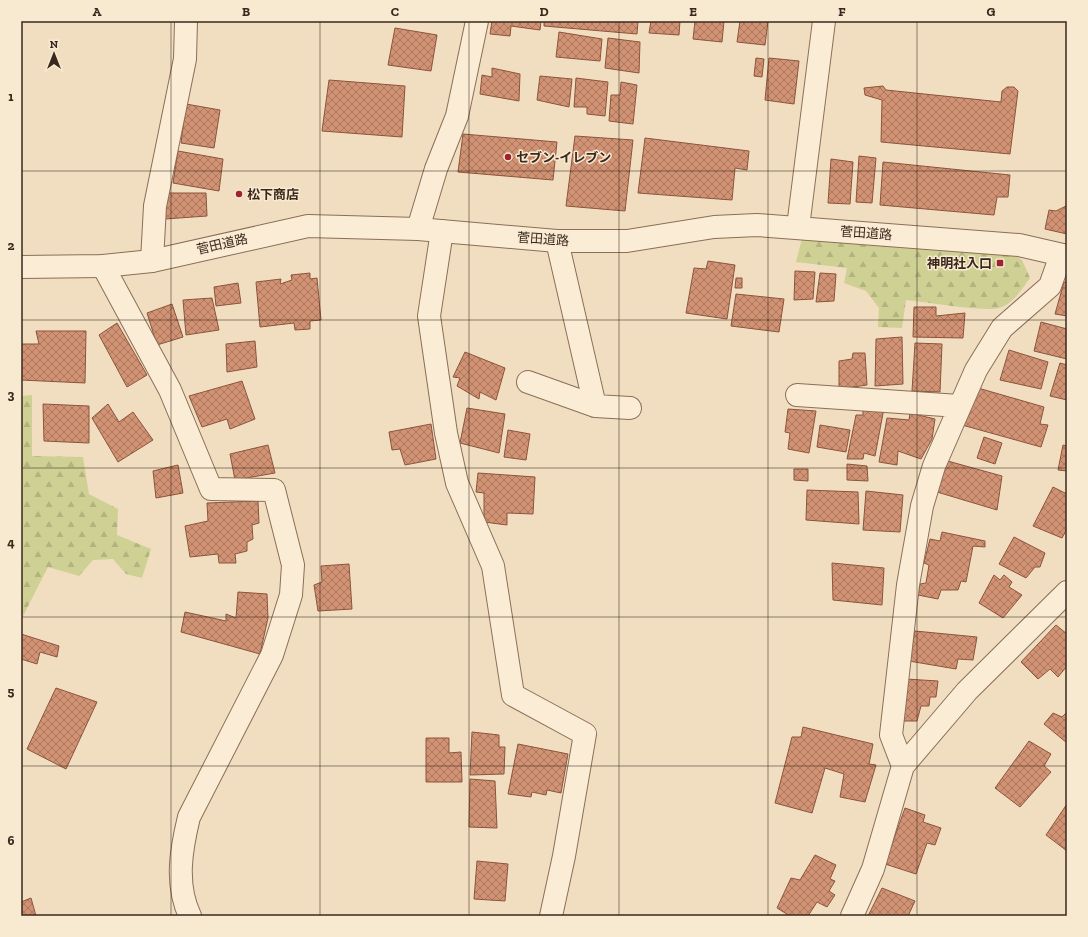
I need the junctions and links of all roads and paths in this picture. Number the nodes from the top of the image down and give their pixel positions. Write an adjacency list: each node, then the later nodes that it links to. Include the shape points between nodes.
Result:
1 (186, 21): 9 (street, via 185,59 155,206)
2 (477, 21): 5 (street, via 457,116 436,169)
3 (824, 21): 4 (street)
4 (798, 228): 7 (street, 菅田道路, via 757,225 714,226 627,241); 8 (street, 菅田道路, via 1019,245)
5 (418, 229): 6 (street, 菅田道路); 9 (street, 菅田道路, via 308,226)
6 (442, 231): 7 (street, 菅田道路); 20 (street, via 429,316 445,425 456,483 493,566 513,695 585,734)
7 (557, 241): 14 (street)
8 (1064, 256): 15 (street, via 1050,286 1002,328 976,370)
9 (152, 260): 10 (street, 菅田道路)
10 (103, 266): 11 (street, 菅田道路); 19 (street, via 170,390 211,489 274,490 293,565 291,596 272,654 189,817 182,845 180,877 185,905)
11 (21, 267)
12 (528, 382): 14 (street)
13 (797, 395): 15 (street)
14 (595, 406): 16 (street)
15 (959, 406): 18 (street, via 934,466 922,506 908,585 891,735)
16 (630, 408)
17 (1067, 592): 18 (street, via 967,691)
18 (904, 766): 21 (street, via 873,870)
19 (190, 916)
20 (551, 916)
21 (852, 916)

